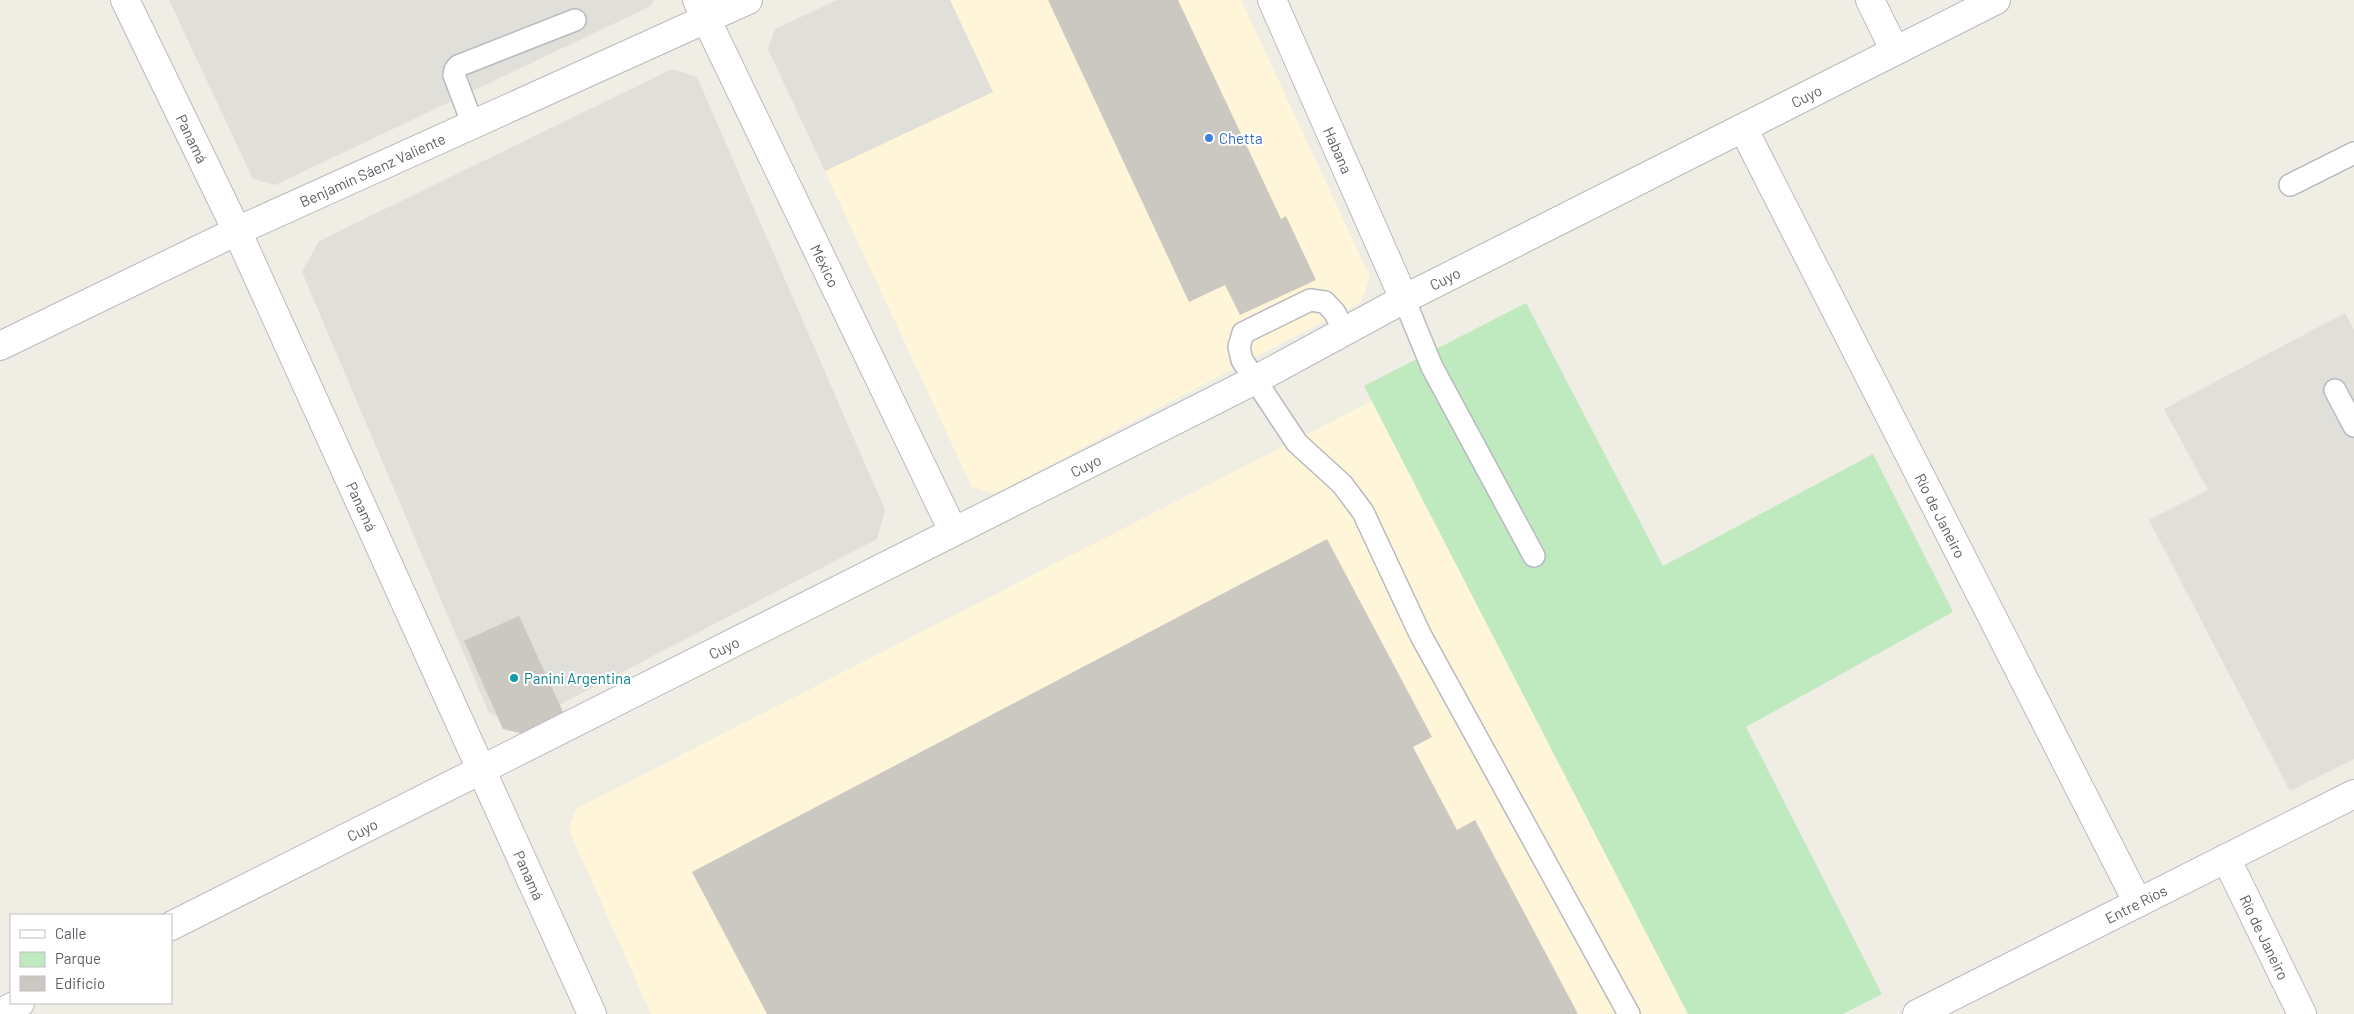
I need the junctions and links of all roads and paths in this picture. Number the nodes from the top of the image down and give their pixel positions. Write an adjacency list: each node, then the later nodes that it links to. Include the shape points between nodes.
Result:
1 (125, 0): 13 (street, Panamá)
2 (748, 0): 6 (street, Benjamín Sáenz Valiente)
3 (1272, 0): 14 (street, Habana)
4 (1870, 0): 8 (street)
5 (1996, 0): 8 (street, Cuyo)
6 (701, 10): 9 (street, Benjamín Sáenz Valiente); 20 (street, México)
7 (576, 20): 9 (lane, via 454,70)
8 (1895, 51): 10 (street, Cuyo)
9 (473, 125): 13 (street, Benjamín Sáenz Valiente)
10 (1743, 128): 14 (street, Cuyo); 25 (street, Río de Janeiro)
11 (2354, 153): 12 (lane)
12 (2290, 185)
13 (237, 231): 16 (street, Benjamín Sáenz Valiente); 22 (street, Panamá)
14 (1404, 299): 15 (street, Cuyo); 21 (lane, via 1432,367)
15 (1344, 331): 17 (street, Cuyo); 17 (lane, via 1325,302 1310,300 1243,333 1239,347 1242,360)
16 (0, 346)
17 (1255, 380): 20 (street, Cuyo); 30 (lane, via 1297,443 1342,484 1363,512 1420,634)
18 (2335, 390): 19 (lane)
19 (2354, 426)
20 (953, 531): 22 (street, Cuyo)
21 (1534, 556)
22 (481, 769): 26 (street, Cuyo); 29 (street, Panamá)
23 (2354, 794): 24 (street, Entre Ríos)
24 (2226, 858): 25 (street, Entre Ríos); 32 (street, Río de Janeiro)
25 (2138, 903): 31 (street, Entre Ríos)
26 (172, 925)
27 (18, 1004): 28 (street)
28 (0, 1013)
29 (592, 1014)
30 (1630, 1014)
31 (1917, 1014)
32 (2302, 1014)

